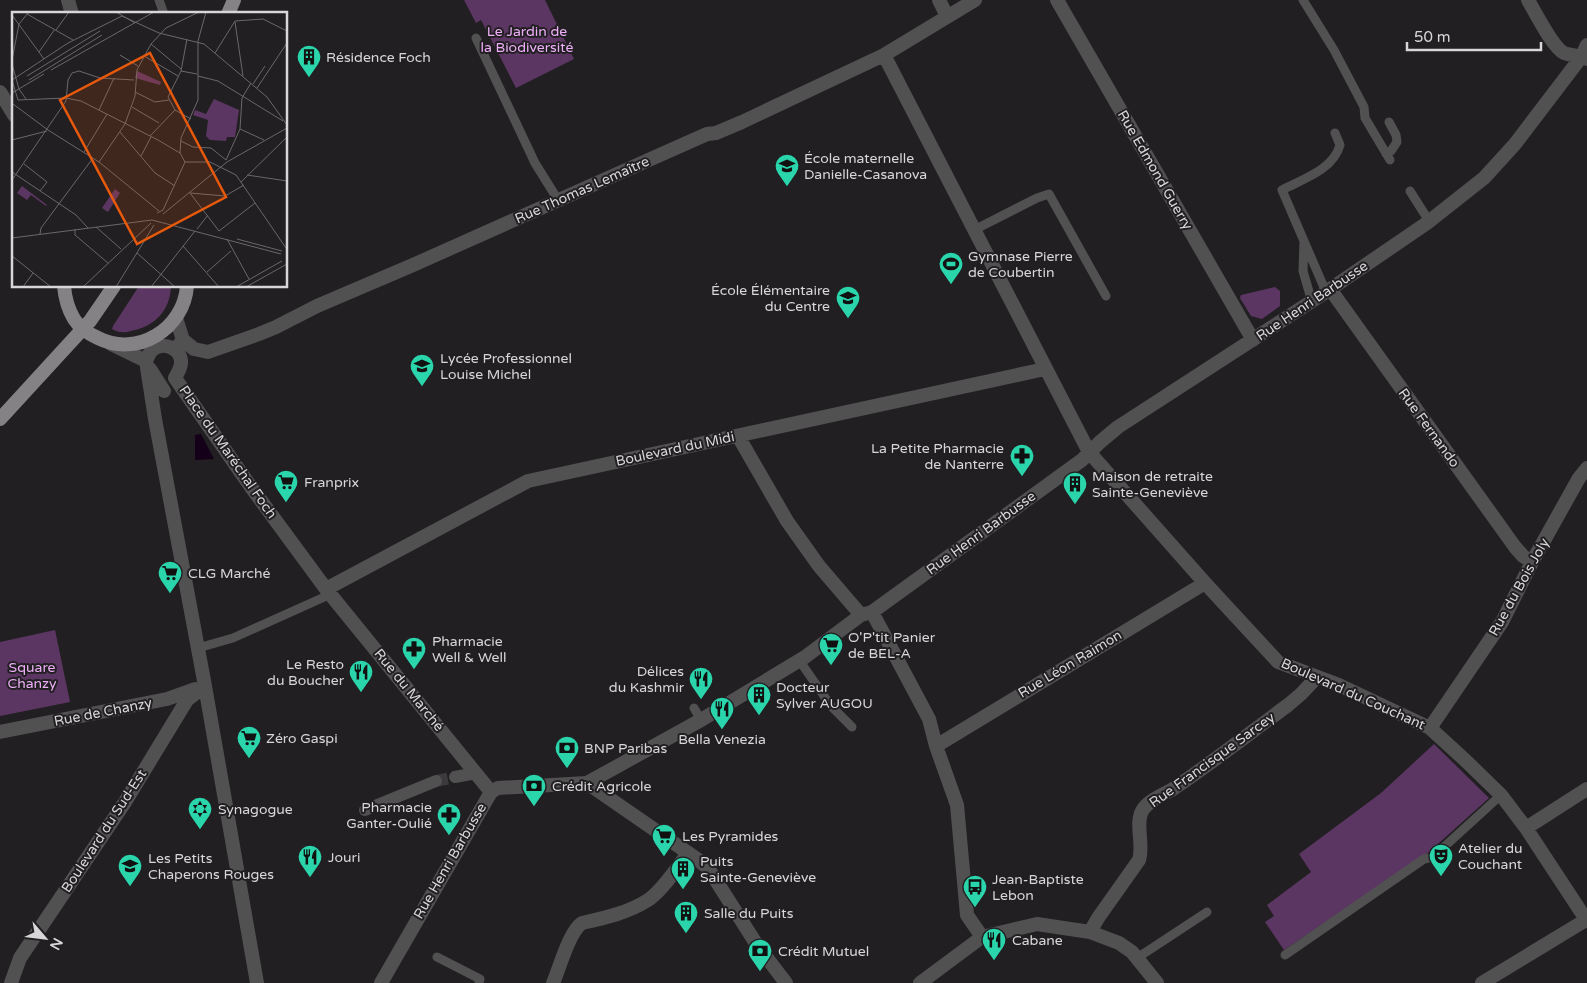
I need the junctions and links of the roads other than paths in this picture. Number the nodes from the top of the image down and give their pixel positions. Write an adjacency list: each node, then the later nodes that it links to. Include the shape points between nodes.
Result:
1 (159, 0): 8 (lane)
2 (234, 0): 9 (main road)
3 (938, 0): 10 (street)
4 (975, 0): 10 (street, Rue Thomas Lemaître)
5 (1057, 0): 31 (street, Rue Edmond Guerry)
6 (1302, 0): 16 (lane, via 1334,50 1364,107 1365,118 1388,157 1397,142)
7 (1528, 0): 12 (street, via 1555,45 1563,52)
8 (163, 12)
9 (229, 12)
10 (947, 16): 13 (street, Rue Thomas Lemaître)
11 (476, 38): 19 (lane, via 535,163)
12 (1585, 54): 20 (street, Rue Henri Barbusse, via 1515,144 1484,178)
13 (884, 55): 19 (street, Rue Thomas Lemaître, via 742,122 707,134); 21 (street, Boulevard du Couchant)
14 (0, 92): 15 (street)
15 (12, 112)
16 (1389, 122)
17 (1335, 133): 22 (lane, via 1340,145 1333,160 1282,190)
18 (1410, 191): 20 (lane)
19 (558, 200): 33 (street, Rue Thomas Lemaître, via 258,334 208,352)
20 (1429, 221): 26 (street, Rue Henri Barbusse)
21 (974, 230): 27 (lane, via 1049,194); 35 (street, Boulevard du Couchant)
22 (1304, 238): 26 (lane); 28 (lane, via 1303,271)
23 (64, 288): 30 (main road, via 74,320)
24 (113, 288): 30 (main road)
25 (187, 288): 29 (main road)
26 (1328, 291): 28 (street, Rue Henri Barbusse); 41 (street, Rue Fernando, via 1515,547)
27 (1106, 296)
28 (1312, 302): 31 (street, Rue Henri Barbusse)
29 (176, 318): 32 (main road, via 164,332 149,340 126,345); 33 (street)
30 (83, 328): 32 (main road); 37 (main road)
31 (1253, 340): 39 (street, Rue Henri Barbusse, via 1118,427)
32 (110, 343): 34 (street)
33 (179, 345): 34 (street, via 160,346 151,351); 43 (street, Place du Maréchal Foch, via 181,364 175,378)
34 (147, 362): 36 (street); 45 (street)
35 (1046, 370): 38 (street, Boulevard du Midi); 39 (street, Boulevard du Couchant)
36 (164, 391)
37 (0, 419)
38 (738, 436): 43 (street, Boulevard du Midi, via 528,481); 44 (street, via 788,521 819,566)
39 (1089, 452): 42 (street, Boulevard du Couchant); 44 (street, Rue Henri Barbusse)
40 (1587, 468): 41 (street, Rue du Bois Joly)
41 (1532, 562): 50 (street, Rue du Bois Joly, via 1502,622)
42 (1205, 583): 47 (street, Boulevard du Couchant, via 1278,662); 52 (street, Rue Léon Raimon)
43 (329, 592): 45 (lane, via 232,638); 53 (street, Rue du Marché)
44 (866, 614): 46 (street, Rue Henri Barbusse); 52 (street, via 929,719)
45 (198, 648): 48 (street)
46 (799, 660): 49 (lane, via 831,706); 56 (street, Rue Henri Barbusse, via 698,714)
47 (1316, 676): 50 (street, Boulevard du Couchant); 65 (street, Rue Francisque Sarcey, via 1288,705 1149,803 1140,819 1139,860)
48 (206, 686): 51 (street, Rue de Chanzy, via 167,699); 70 (street, Boulevard du Sud-Est, via 187,700 126,802 20,958); 71 (street)
49 (852, 726)
50 (1430, 728): 59 (street, Boulevard du Couchant)
51 (0, 732)
52 (936, 746): 66 (street, via 957,805 967,915)
53 (476, 773): 54 (street); 58 (street, Rue du Marché)
54 (455, 777)
55 (436, 781): 60 (street)
56 (587, 782): 58 (street, Rue Henri Barbusse, via 498,788); 62 (street)
57 (1587, 790): 61 (street)
58 (490, 792): 72 (street, Rue Henri Barbusse)
59 (1501, 795): 61 (street, Boulevard du Couchant); 67 (lane, via 1433,856 1424,859)
60 (365, 810)
61 (1526, 828): 64 (street, Boulevard du Couchant)
62 (688, 853): 74 (street, via 648,900 629,910 577,926); 75 (street, via 715,877 757,945)
63 (1206, 912): 69 (lane)
64 (1586, 921): 78 (street)
65 (1090, 932): 66 (street, via 1037,924); 69 (street, via 1119,943)
66 (982, 937): 76 (street)
67 (1285, 955)
68 (438, 957): 73 (lane, via 480,979)
69 (1137, 958): 77 (street)
70 (11, 983)
71 (257, 983)
72 (381, 983)
73 (479, 983)
74 (553, 983)
75 (786, 983)
76 (920, 983)
77 (1157, 983)
78 (1482, 983)

